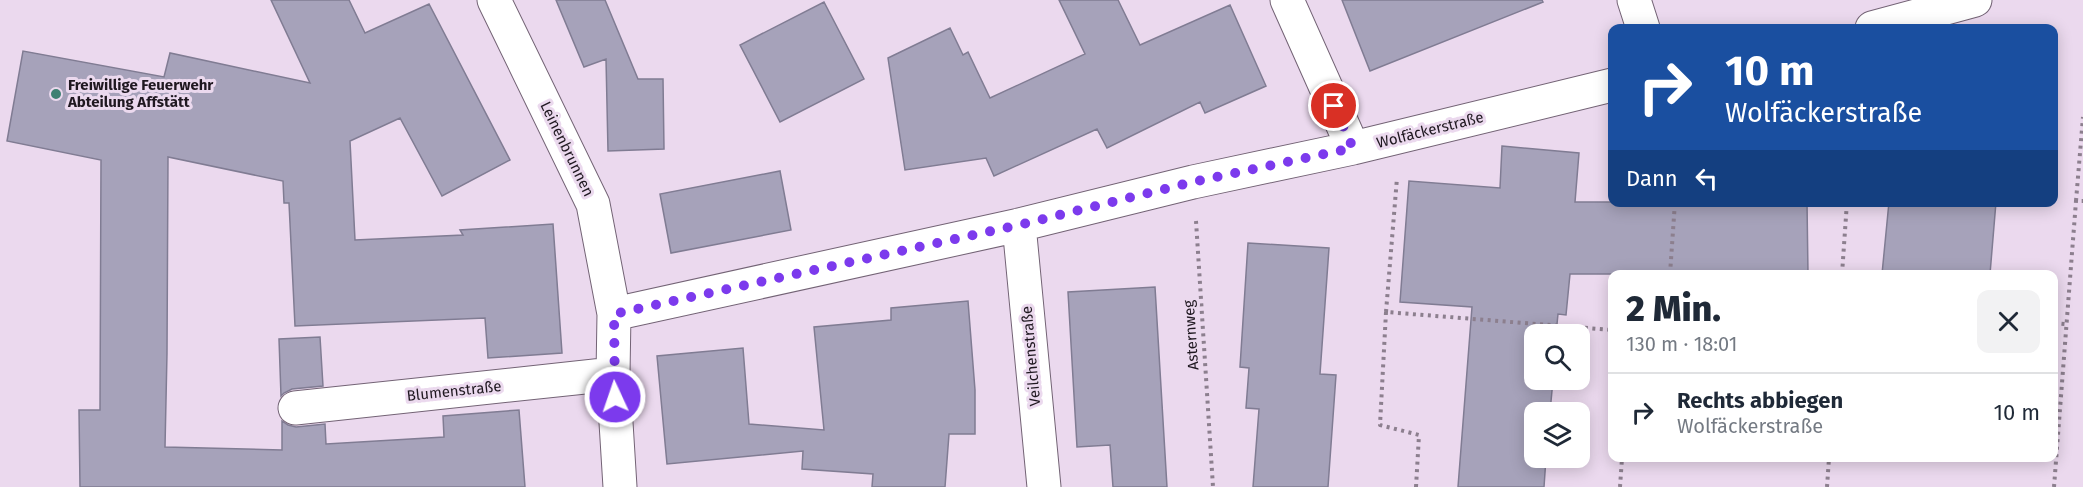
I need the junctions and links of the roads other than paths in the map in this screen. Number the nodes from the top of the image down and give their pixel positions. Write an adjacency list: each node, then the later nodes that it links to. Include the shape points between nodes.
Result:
1 (494, 0): 10 (street, Leinenbrunnen, via 593,204)
2 (1287, 0): 8 (street)
3 (1634, 0): 5 (street)
4 (1975, 0): 6 (street)
5 (1642, 24)
6 (1887, 24)
7 (1608, 87): 8 (street, Wolfäckerstraße)
8 (1353, 148): 9 (street, Wolfäckerstraße)
9 (1019, 225): 10 (street, Wolfäckerstraße); 14 (street, Veilchenstraße)
10 (614, 314): 11 (street, Leinenbrunnen)
11 (613, 374): 12 (street, Blumenstraße); 13 (street, Leinenbrunnen)
12 (295, 408)
13 (620, 487)
14 (1044, 487)

